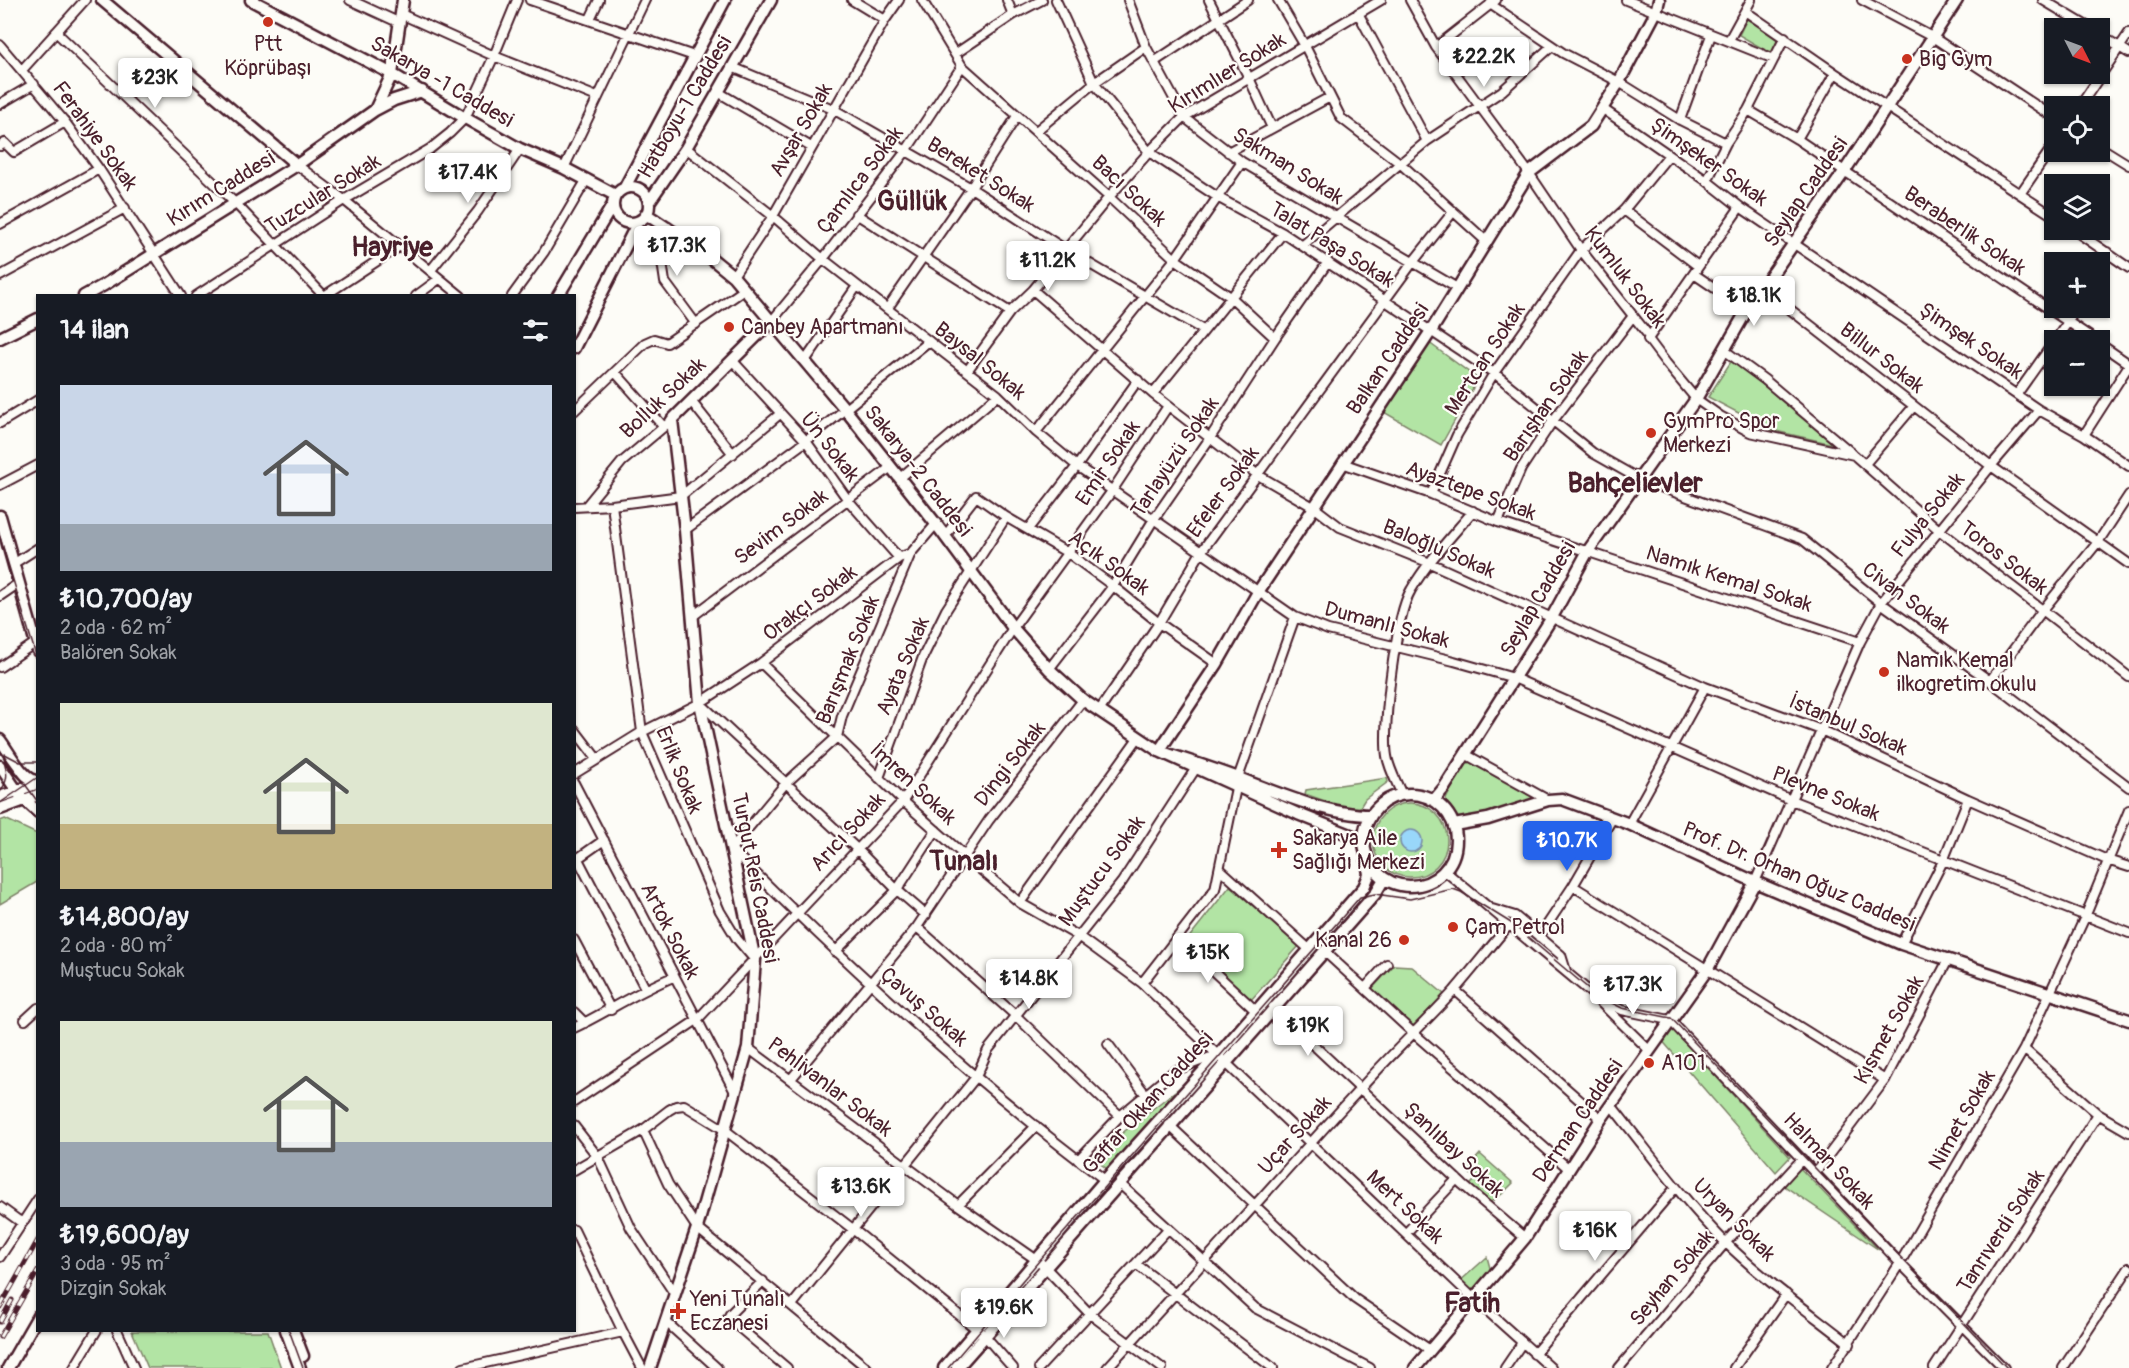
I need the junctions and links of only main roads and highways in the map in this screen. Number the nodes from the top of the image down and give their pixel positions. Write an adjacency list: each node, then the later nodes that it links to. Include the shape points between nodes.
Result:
1 (102, 0): 12 (main road)
2 (251, 0): 8 (main road, Sakarya -1 Caddesi)
3 (403, 0): 9 (main road, Kırım Caddesi)
4 (725, 0): 13 (main road)
5 (771, 0): 15 (main road, Hatboyu-1 Caddesi, via 686,148)
6 (1659, 0): 28 (main road, Balkan Caddesi, via 1603,109 1591,126 1529,173)
7 (1957, 0): 36 (main road, Seylap Caddesi, via 1747,310 1696,399 1588,551 1551,619)
8 (263, 3): 9 (main road, Sakarya -1 Caddesi)
9 (393, 74): 10 (main road, Sakarya -1 Caddesi); 11 (main road, Kırım Caddesi)
10 (422, 91): 11 (main road, Kırım Caddesi); 14 (main road, Sakarya -1 Caddesi, via 520,148 587,179)
11 (375, 111): 12 (main road, Kırım Caddesi)
12 (297, 165): 17 (main road, Kırım Caddesi)
13 (625, 188): 14 (main road); 15 (main road, via 638,188)
14 (614, 200): 16 (main road, Sakarya -1 Caddesi, via 614,212 621,220 632,223); 18 (main road)
15 (649, 202): 16 (main road)
16 (642, 218): 20 (main road, Sakarya-2 Caddesi, via 668,227 706,254 733,276); 22 (main road)
17 (88, 294)
18 (559, 294)
19 (36, 320): 21 (main road)
20 (771, 322): 23 (main road, Bolluk Sokak); 28 (main road, Sakarya-2 Caddesi, via 846,409 1013,628 1049,669 1083,700)
21 (0, 338)
22 (576, 344)
23 (668, 423): 55 (main road, Turgut Reis Caddesi, via 685,530 699,704 755,960 748,1048 697,1227)
24 (0, 516): 25 (main road, via 19,583)
25 (33, 611): 26 (main road)
26 (36, 647)
27 (0, 740): 30 (main road)
28 (1159, 751): 31 (main road, Sakarya-2 Caddesi); 31 (main road, Sakarya-2 Caddesi)
29 (0, 766): 32 (main road)
30 (35, 781): 32 (main road)
31 (1237, 782): 39 (main road, via 1351,815); 41 (main road, Sakarya-2 Caddesi, via 1298,814)
32 (16, 791): 34 (main road); 35 (main road)
33 (36, 796): 35 (main road)
34 (0, 797)
35 (23, 800): 37 (main road); 38 (main road)
36 (1434, 800): 39 (main road, via 1402,795 1379,806); 40 (main road)
37 (0, 808)
38 (36, 810)
39 (1371, 815): 41 (main road)
40 (1454, 825): 43 (main road, via 1457,837 1452,861 1434,881 1405,887); 44 (main road, Prof. Dr. Orhan Oğuz Caddesi, via 1548,800 1562,800 1629,824)
41 (1364, 840): 42 (main road)
42 (1367, 859): 43 (main road); 46 (main road, Gaffar Okkan Caddesi, via 1369,875 1364,887 1256,1011)
43 (1384, 879): 46 (main road, Gaffar Okkan Caddesi, via 1324,951)
44 (1755, 882): 45 (main road, Prof. Dr. Orhan Oğuz Caddesi, via 1901,944); 58 (main road, Derman Caddesi, via 1707,970 1611,1104 1524,1238)
45 (2129, 1020)
46 (1222, 1058): 47 (main road, Gaffar Okkan Caddesi, via 1119,1183); 47 (main road, Gaffar Okkan Caddesi, via 1105,1180)
47 (1041, 1263): 51 (main road, Gaffar Okkan Caddesi)
48 (36, 1319): 52 (main road)
49 (286, 1332): 53 (main road)
50 (295, 1332): 54 (main road)
51 (981, 1333): 56 (main road, Gaffar Okkan Caddesi); 57 (main road, Gaffar Okkan Caddesi)
52 (8, 1368)
53 (300, 1368)
54 (307, 1368)
55 (650, 1368)
56 (944, 1368)
57 (957, 1368)
58 (1415, 1368)

